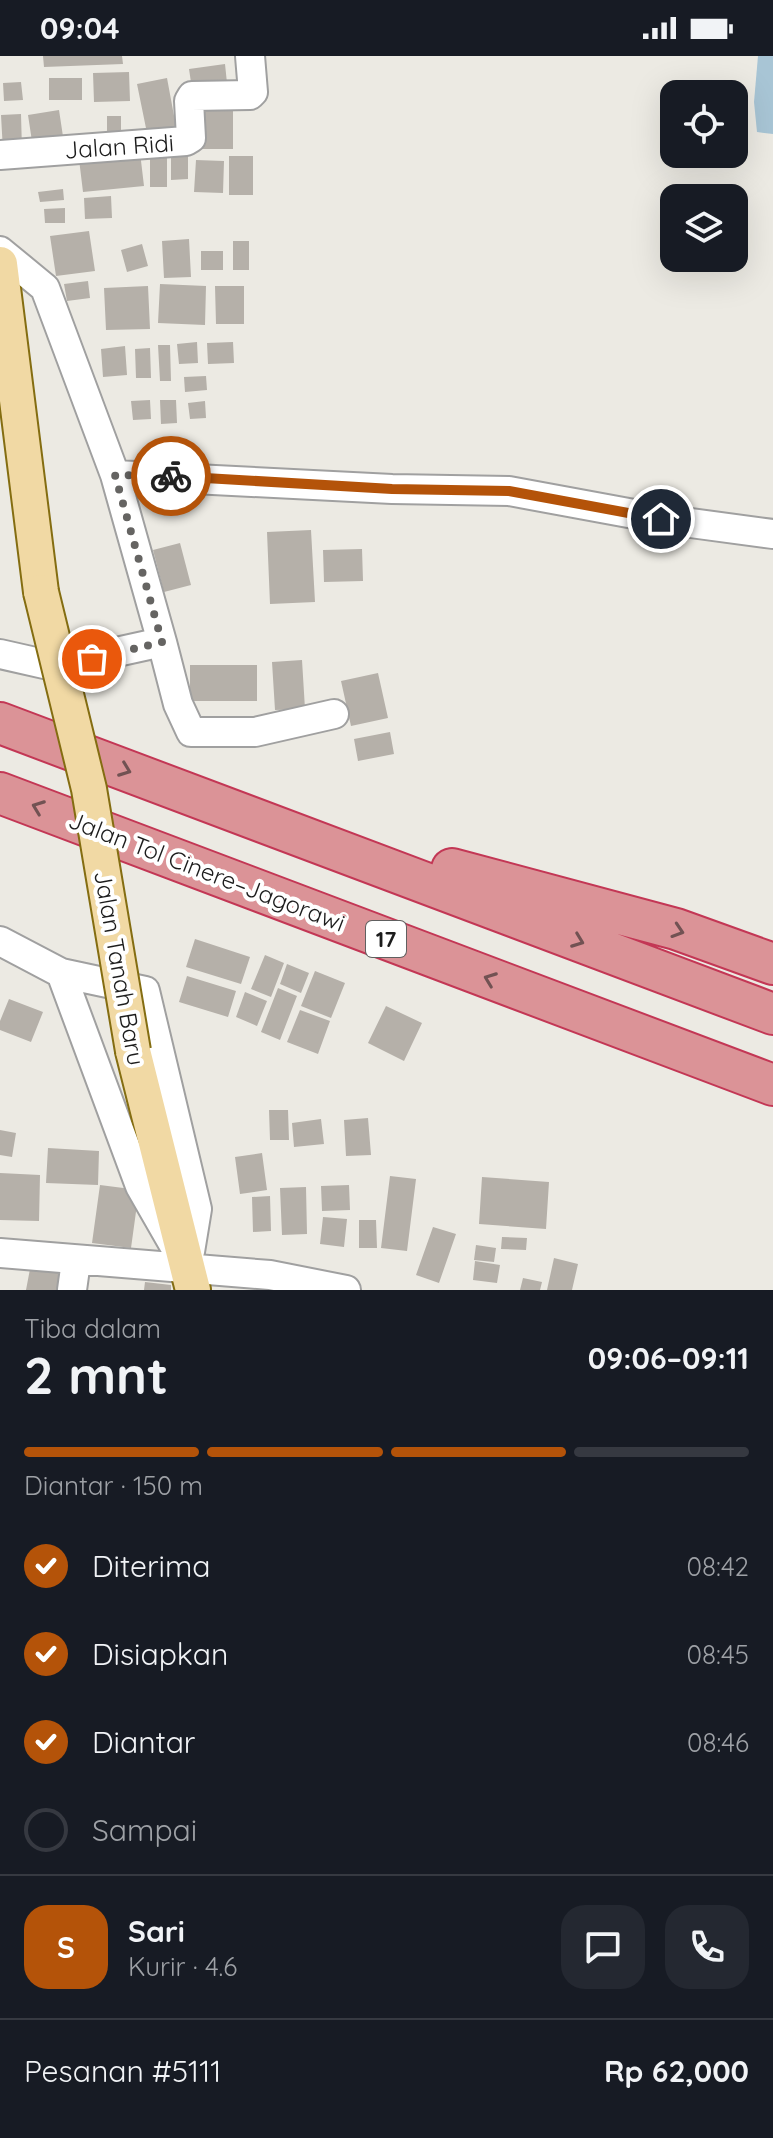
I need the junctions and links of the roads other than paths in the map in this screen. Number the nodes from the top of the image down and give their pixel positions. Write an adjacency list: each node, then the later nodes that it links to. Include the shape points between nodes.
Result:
1 (250, 56): 2 (street, Jalan Ridi, via 253,92 192,96 191,138 186,141)
2 (0, 155)
3 (0, 251): 5 (street, via 45,288)
4 (0, 264): 22 (main road, Jalan Tanah Baru, bridge, via 41,592 89,789 133,1051)
5 (115, 475): 6 (street, via 509,491); 7 (street)
6 (773, 534)
7 (162, 642): 8 (street, via 53,666); 9 (street, via 191,732 255,732)
8 (0, 654)
9 (334, 714)
10 (0, 723): 12 (highway, one-way to 12)
11 (0, 793): 16 (highway, Jalan Tol Cinere–Jagorawi / 17, one-way to 11)
12 (224, 807): 14 (highway, one-way to 14, via 676,929); 17 (highway, one-way to 17)
13 (0, 941): 15 (street)
14 (773, 964)
15 (61, 973): 22 (street, via 140,1186); 22 (street, via 145,991 197,1209)
16 (553, 1003): 18 (highway, Jalan Tol Cinere–Jagorawi / 17); 19 (highway)
17 (773, 1014)
18 (773, 1085)
19 (773, 1108)
20 (0, 1253): 21 (street)
21 (76, 1261): 22 (street); 23 (street)
22 (190, 1279): 24 (street, via 237,1272)
23 (72, 1290)
24 (346, 1290)

